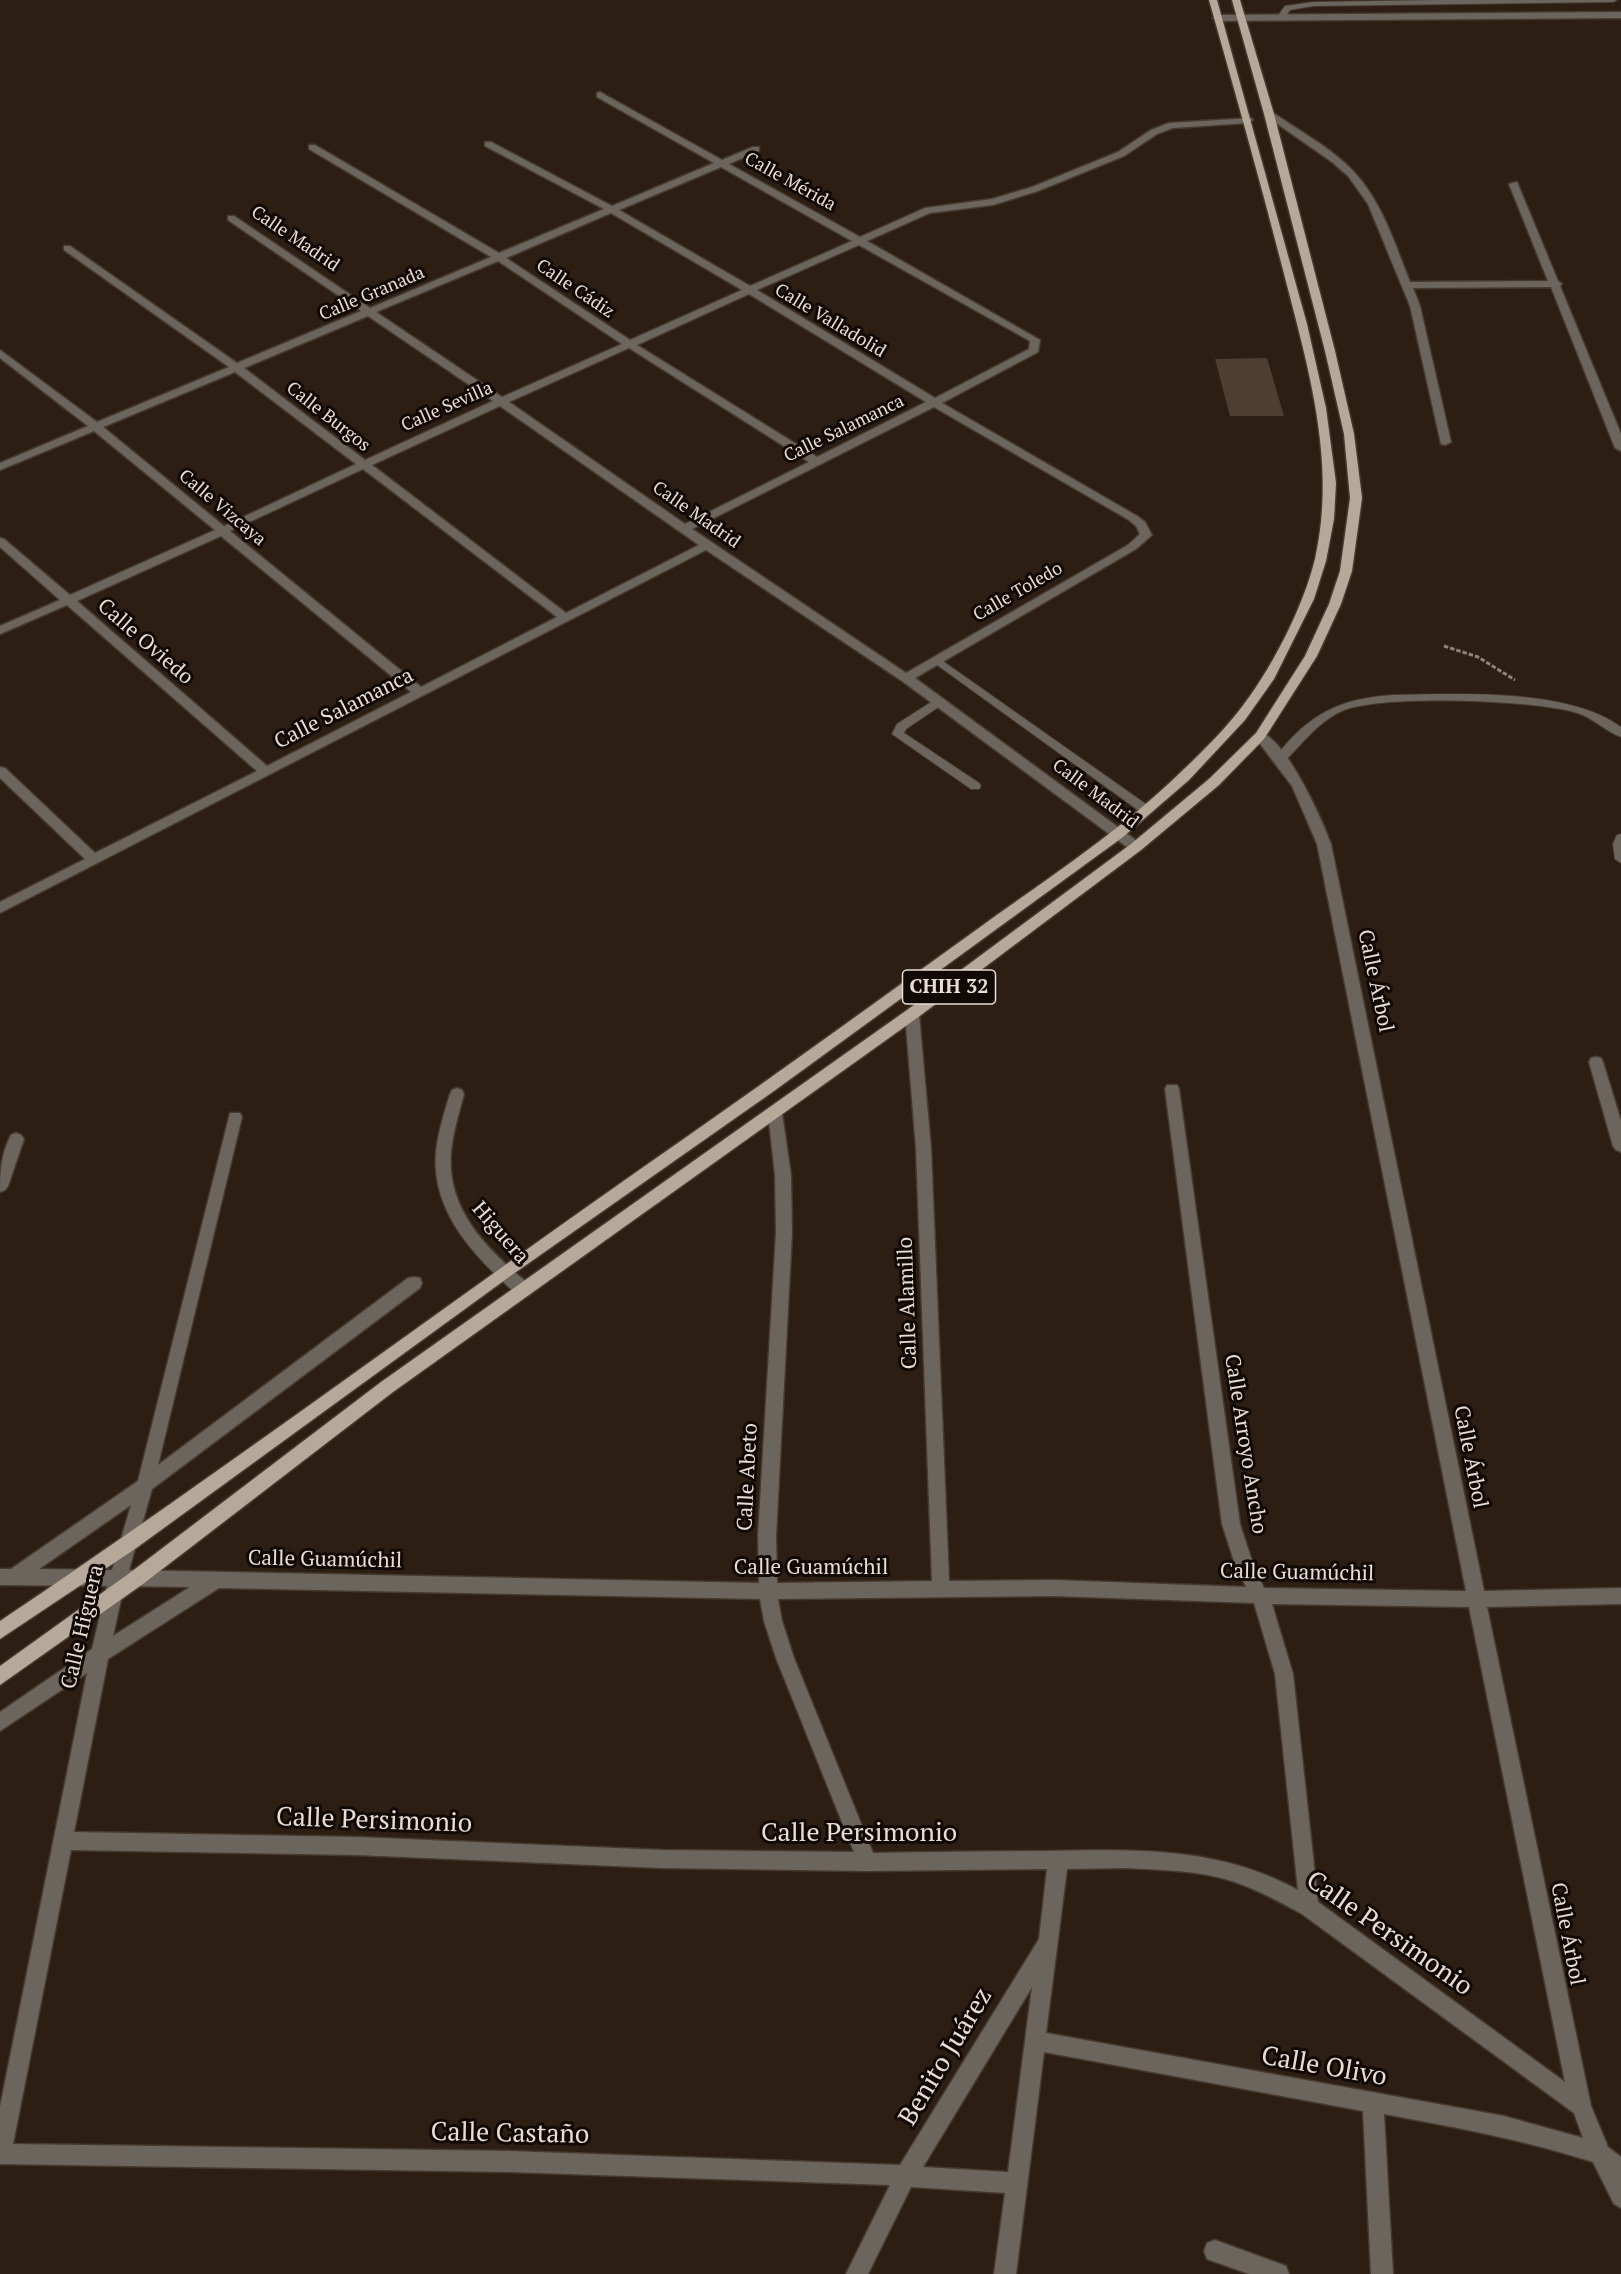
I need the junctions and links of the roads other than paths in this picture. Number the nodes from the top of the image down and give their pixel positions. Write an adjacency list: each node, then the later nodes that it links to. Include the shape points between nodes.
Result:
1 (1213, 0): 7 (main road, CHIH 32)
2 (1236, 0): 6 (main road, CHIH 32)
3 (1613, 0): 5 (lane, via 1312,4 1288,8)
4 (1621, 15): 5 (street)
5 (1281, 16): 6 (street)
6 (1240, 17): 7 (street); 9 (main road, CHIH 32)
7 (1217, 18): 10 (main road, CHIH 32)
8 (600, 94): 14 (street, Calle Mérida)
9 (1269, 114): 22 (street, via 1335,160 1363,188); 50 (main road, CHIH 32, via 1349,434 1356,498 1346,571 1335,604 1311,656)
10 (1248, 120): 18 (street, Calle Sevilla, via 1172,125 1121,154 1035,189 993,202 937,208); 55 (main road, CHIH 32, via 1321,408 1330,483 1328,519 1308,599 1268,679 1209,753)
11 (488, 144): 16 (street, Calle Valladolid)
12 (312, 147): 20 (street, Calle Cádiz)
13 (756, 149): 14 (street, Calle Granada)
14 (723, 164): 16 (street, Calle Granada); 18 (street, Calle Mérida)
15 (1514, 184): 21 (street)
16 (612, 210): 20 (street, Calle Granada); 23 (street, Calle Valladolid)
17 (231, 218): 24 (street, Calle Madrid)
18 (861, 240): 23 (street, Calle Sevilla); 27 (street, Calle Mérida, via 1035,340 1034,350)
19 (67, 248): 28 (street, Calle Burgos)
20 (498, 257): 24 (street, Calle Granada); 25 (street, Calle Cádiz)
21 (1557, 284): 22 (street); 33 (street)
22 (1407, 285): 32 (street, via 1421,328)
23 (749, 291): 25 (street, Calle Sevilla); 30 (street, Calle Valladolid)
24 (371, 313): 28 (street, Calle Granada); 29 (street, Calle Madrid)
25 (629, 344): 29 (street, Calle Sevilla); 34 (street, Calle Cádiz)
26 (0, 353): 31 (street, Calle Vizcaya)
27 (1020, 359): 30 (street, Calle Salamanca)
28 (237, 368): 31 (street, Calle Granada); 35 (street, Calle Burgos)
29 (502, 402): 35 (street, Calle Sevilla); 37 (street, Calle Madrid)
30 (934, 404): 34 (street, Calle Salamanca); 39 (street, Calle Valladolid, via 1133,518)
31 (96, 427): 36 (street, Calle Granada); 38 (street, Calle Vizcaya)
32 (1445, 442)
33 (1621, 448)
34 (817, 462): 37 (street, Calle Salamanca)
35 (363, 465): 38 (street, Calle Sevilla); 43 (street, Calle Burgos)
36 (0, 467)
37 (684, 529): 41 (street, Calle Madrid)
38 (220, 531): 42 (street, Calle Sevilla); 47 (street, Calle Vizcaya)
39 (1146, 535): 45 (street, Calle Toledo, via 1132,547)
40 (0, 541): 42 (street, Calle Oviedo)
41 (707, 545): 43 (street, Calle Salamanca); 46 (street, Calle Madrid)
42 (68, 600): 44 (street, Calle Sevilla); 53 (street, Calle Oviedo)
43 (565, 618): 47 (street, Calle Salamanca)
44 (0, 630)
45 (937, 660): 46 (street, Calle Toledo); 55 (lane)
46 (906, 678): 48 (street, Calle Madrid)
47 (419, 692): 53 (street, Calle Salamanca)
48 (939, 701): 54 (lane, via 901,727 898,734); 56 (street, Calle Madrid)
49 (1621, 733): 51 (lane, via 1602,719 1575,708 1541,702 1415,699 1350,704 1326,716)
50 (1260, 736): 51 (street, Calle Árbol); 58 (main road, CHIH 32, via 1214,782)
51 (1280, 759): 86 (street, Calle Árbol, via 1312,808 1323,844)
52 (0, 771): 60 (street)
53 (266, 771): 60 (street, Calle Salamanca)
54 (975, 786)
55 (1146, 810): 56 (main road, CHIH 32)
56 (1118, 834): 58 (street, Calle Madrid); 71 (main road, CHIH 32, via 769,1087)
57 (1621, 838): 59 (lane)
58 (1136, 848): 62 (main road, CHIH 32)
59 (1621, 859)
60 (94, 860): 61 (street, Calle Salamanca)
61 (0, 908)
62 (912, 1014): 66 (main road, CHIH 32); 82 (street, Calle Alamillo, via 924,1144)
63 (1596, 1062): 69 (street)
64 (1172, 1089): 84 (street, Calle Arroyo Ancho, via 1231,1524)
65 (457, 1094): 71 (street, Higuera, via 444,1141 444,1184 451,1208 464,1230)
66 (775, 1113): 73 (main road, CHIH 32); 83 (street, Calle Abeto, via 783,1175 784,1233 767,1536)
67 (235, 1117): 74 (street, Calle Higuera)
68 (16, 1139): 70 (street)
69 (1621, 1146)
70 (0, 1186)
71 (503, 1273): 73 (street, Higuera); 75 (main road, CHIH 32)
72 (414, 1282): 74 (street)
73 (524, 1290): 78 (main road, CHIH 32, via 387,1388)
74 (145, 1485): 75 (street, Calle Higuera); 76 (street)
75 (129, 1544): 77 (main road, CHIH 32); 80 (street, Calle Higuera)
76 (8, 1577): 77 (street, Calle Guamúchil); 81 (street)
77 (81, 1577): 80 (street, Calle Guamúchil); 87 (main road, CHIH 32)
78 (138, 1578): 79 (street, Calle Guamúchil); 80 (street, Calle Guamúchil)
79 (216, 1580): 83 (street, Calle Guamúchil); 88 (street)
80 (116, 1586): 88 (street, Calle Higuera); 89 (main road)
81 (0, 1588)
82 (941, 1590): 83 (street, Calle Guamúchil); 84 (street, Calle Guamúchil, via 1054,1588)
83 (768, 1591): 93 (street, Calle Abeto, via 785,1658)
84 (1258, 1596): 86 (street, Calle Guamúchil); 94 (street, Calle Arroyo Ancho, via 1277,1641 1284,1674)
85 (1621, 1596): 86 (street, Calle Guamúchil)
86 (1475, 1599): 98 (street, Calle Árbol)
87 (0, 1631)
88 (100, 1654): 90 (street); 91 (street, Calle Higuera)
89 (0, 1677)
90 (0, 1722)
91 (64, 1841): 93 (street, Calle Persimonio); 99 (street, Calle Higuera)
92 (1058, 1861): 93 (street, Calle Persimonio); 94 (street, Calle Persimonio, via 1185,1862 1233,1872); 95 (street, Benito Juárez)
93 (867, 1862)
94 (1309, 1907): 98 (street, Calle Persimonio)
95 (1048, 1942): 96 (street); 102 (street, Benito Juárez)
96 (1036, 2041): 97 (street, Calle Olivo); 103 (street)
97 (1373, 2103): 100 (street, Calle Olivo, via 1504,2126); 109 (street)
98 (1581, 2106): 100 (street, Calle Árbol)
99 (1, 2154): 102 (street, Calle Castaño, via 475,2160)
100 (1600, 2154): 101 (street); 104 (street, Calle Árbol)
101 (1621, 2170)
102 (906, 2175): 103 (street, Calle Castaño); 106 (street, Benito Juárez)
103 (1018, 2183): 107 (street)
104 (1621, 2197)
105 (1215, 2251): 108 (street)
106 (857, 2274)
107 (1005, 2274)
108 (1278, 2274)
109 (1382, 2274)

